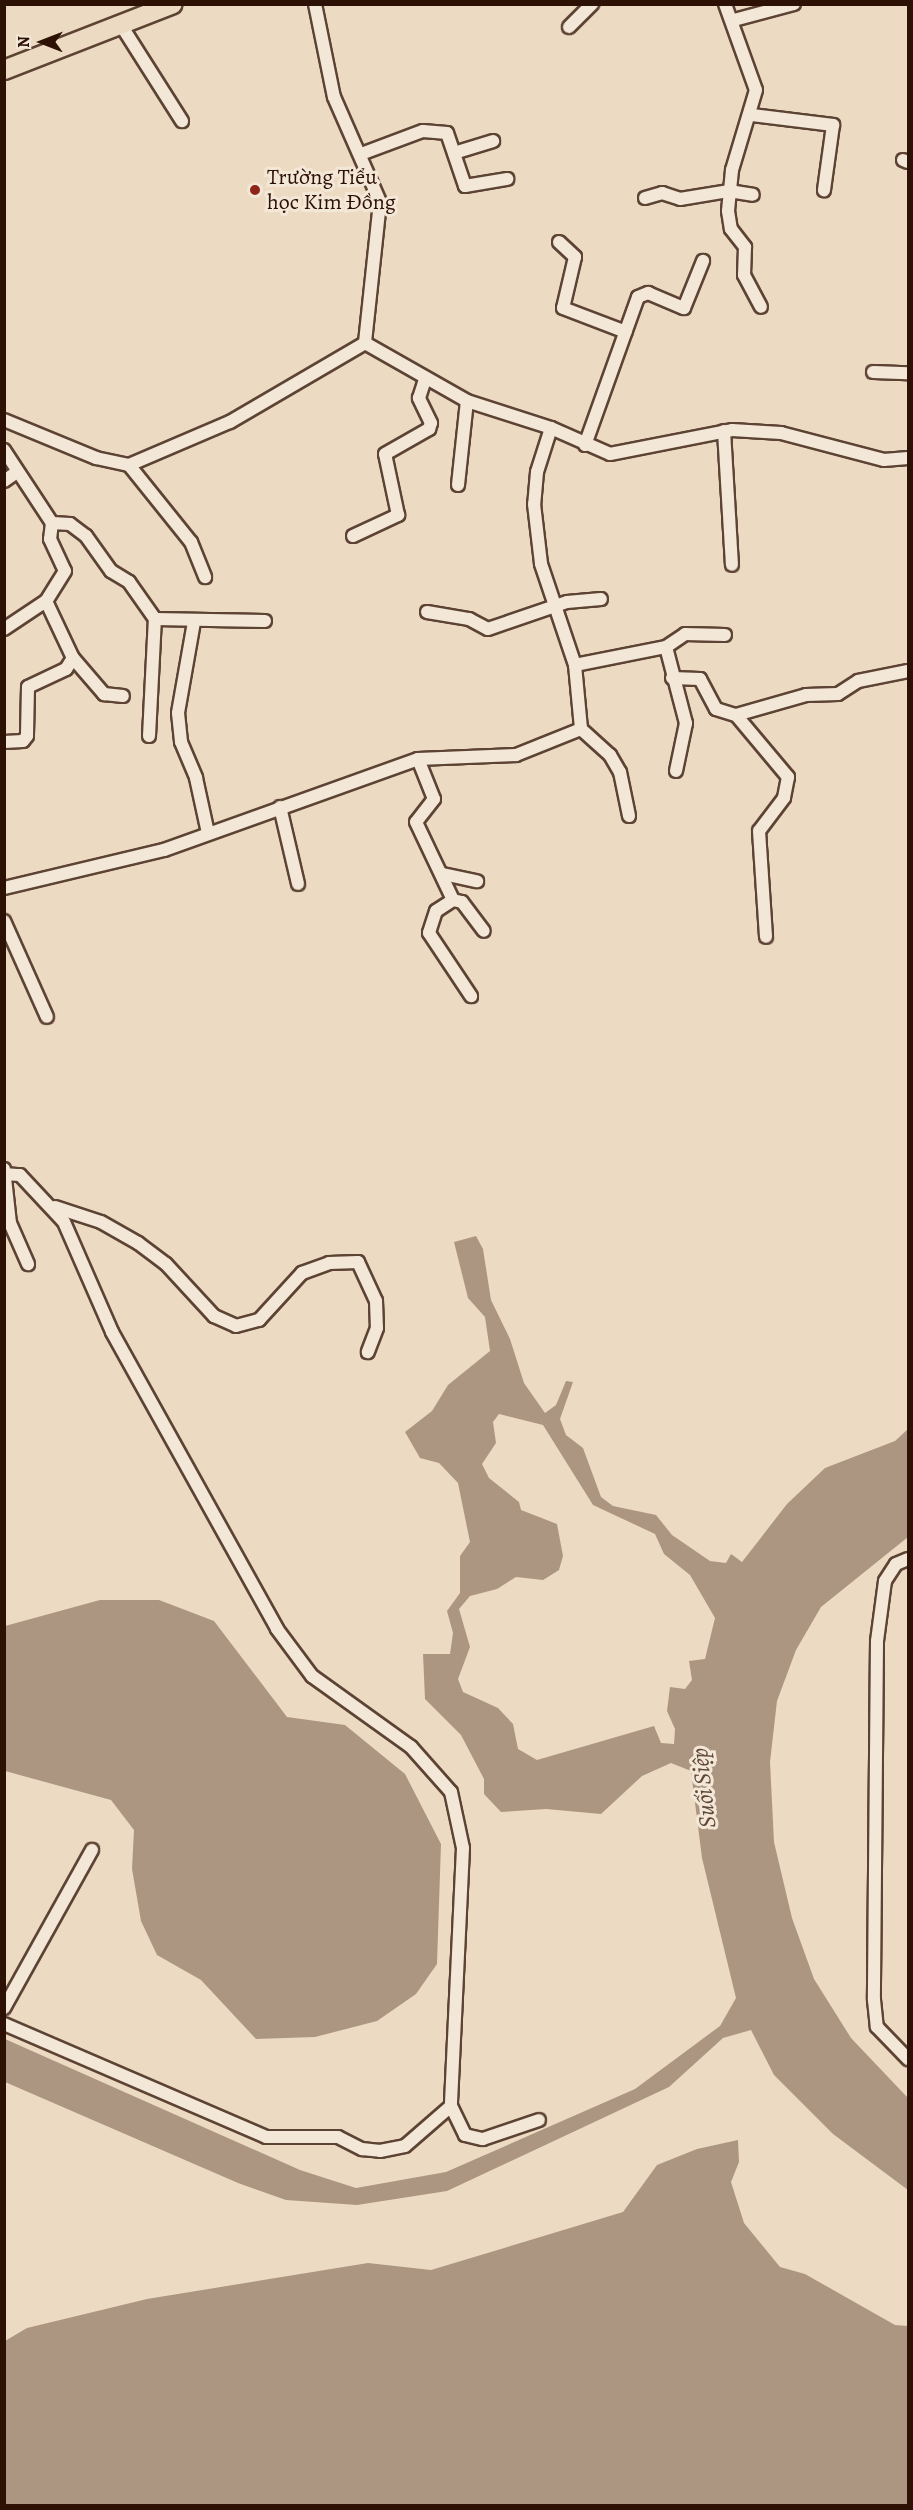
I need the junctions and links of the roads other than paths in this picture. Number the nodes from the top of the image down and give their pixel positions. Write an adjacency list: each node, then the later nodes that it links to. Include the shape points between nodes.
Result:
1 (173, 4): 7 (main road)
2 (315, 4): 14 (street, via 334,97)
3 (592, 4): 8 (street)
4 (725, 4): 6 (street)
5 (794, 4): 6 (street)
6 (734, 20): 10 (street, via 753,72 756,90)
7 (121, 25): 9 (main road); 11 (street)
8 (569, 27)
9 (4, 70)
10 (752, 115): 16 (street, via 833,125 832,164); 17 (street)
11 (182, 121)
12 (493, 141): 13 (street)
13 (454, 153): 14 (street, via 447,133 423,131); 15 (street, via 465,186)
14 (361, 154): 24 (street, via 380,202)
15 (507, 179)
16 (824, 190)
17 (729, 191): 18 (street); 19 (street, via 680,199 662,193); 22 (street, via 731,229 745,247 744,274)
18 (753, 195)
19 (645, 198)
20 (559, 243): 23 (street, via 575,257 563,308)
21 (704, 261): 23 (street, via 689,304 680,307 643,292)
22 (761, 307)
23 (626, 332): 32 (street)
24 (365, 343): 27 (street); 35 (street, via 230,422)
25 (873, 372): 26 (street)
26 (909, 373)
27 (425, 379): 28 (street); 40 (street, via 419,398 431,423 429,429 385,454 398,515)
28 (466, 401): 30 (street); 38 (street)
29 (4, 420): 35 (street, via 96,458)
30 (551, 428): 32 (street); 45 (street, via 537,472 534,504 536,541)
31 (724, 431): 32 (street, via 610,454); 34 (street, via 781,433 884,460); 41 (street)
32 (585, 445)
33 (4, 450): 36 (street)
34 (909, 458)
35 (129, 465): 42 (street, via 191,542)
36 (17, 472): 37 (street); 39 (street)
37 (4, 481)
38 (458, 485)
39 (52, 523): 44 (street, via 50,539 65,571); 47 (street, via 70,524 86,536 111,571 129,582)
40 (353, 536)
41 (732, 565)
42 (205, 577)
43 (601, 599): 45 (street)
44 (46, 601): 50 (street); 53 (street)
45 (553, 607): 46 (street, via 488,629 469,619); 54 (street)
46 (427, 612)
47 (155, 619): 49 (street); 60 (street)
48 (265, 621): 49 (street)
49 (194, 622): 66 (street, via 178,713 181,742 196,778)
50 (4, 629)
51 (725, 635): 52 (street, via 684,634)
52 (666, 647): 54 (street); 56 (street)
53 (73, 658): 57 (street, via 104,694); 61 (street, via 66,669 28,687 27,736 23,741)
54 (575, 665): 59 (street)
55 (908, 670): 58 (street, via 858,681 837,694 806,695)
56 (672, 678): 58 (street, via 700,679 717,709); 63 (street, via 686,723)
57 (123, 696)
58 (736, 715): 74 (street, via 788,777 784,798 759,831)
59 (581, 729): 62 (street, via 516,755); 65 (street, via 610,755 620,772)
60 (150, 736)
61 (4, 742)
62 (418, 759): 64 (street); 67 (street, via 434,799 416,822)
63 (676, 771)
64 (280, 807): 66 (street); 69 (street)
65 (629, 816)
66 (208, 832): 70 (street, via 103,868)
67 (443, 874): 68 (street); 71 (street)
68 (477, 881)
69 (298, 884)
70 (4, 888)
71 (453, 900): 73 (street, via 462,902); 75 (street, via 436,911 429,933)
72 (4, 921): 76 (street)
73 (484, 931)
74 (766, 937)
75 (471, 996)
76 (47, 1017)
77 (5, 1172): 78 (street, via 20,1174); 79 (street, via 10,1222)
78 (55, 1207): 80 (street, via 101,1222 138,1243 166,1264 214,1316 236,1326 260,1320 302,1273 329,1263 358,1262 376,1301 377,1328); 86 (street, via 112,1332 277,1629 312,1676 411,1747 451,1792 463,1848)
79 (28, 1264)
80 (368, 1353)
81 (909, 1559): 85 (street, via 896,1564 885,1581 877,1641 873,2000 877,2027)
82 (92, 1850): 83 (street)
83 (4, 2008)
84 (4, 2024): 86 (street, via 266,2137 339,2137 362,2149 380,2151 405,2146)
85 (909, 2059)
86 (451, 2106): 87 (street, via 465,2135 483,2139)
87 (539, 2120)

